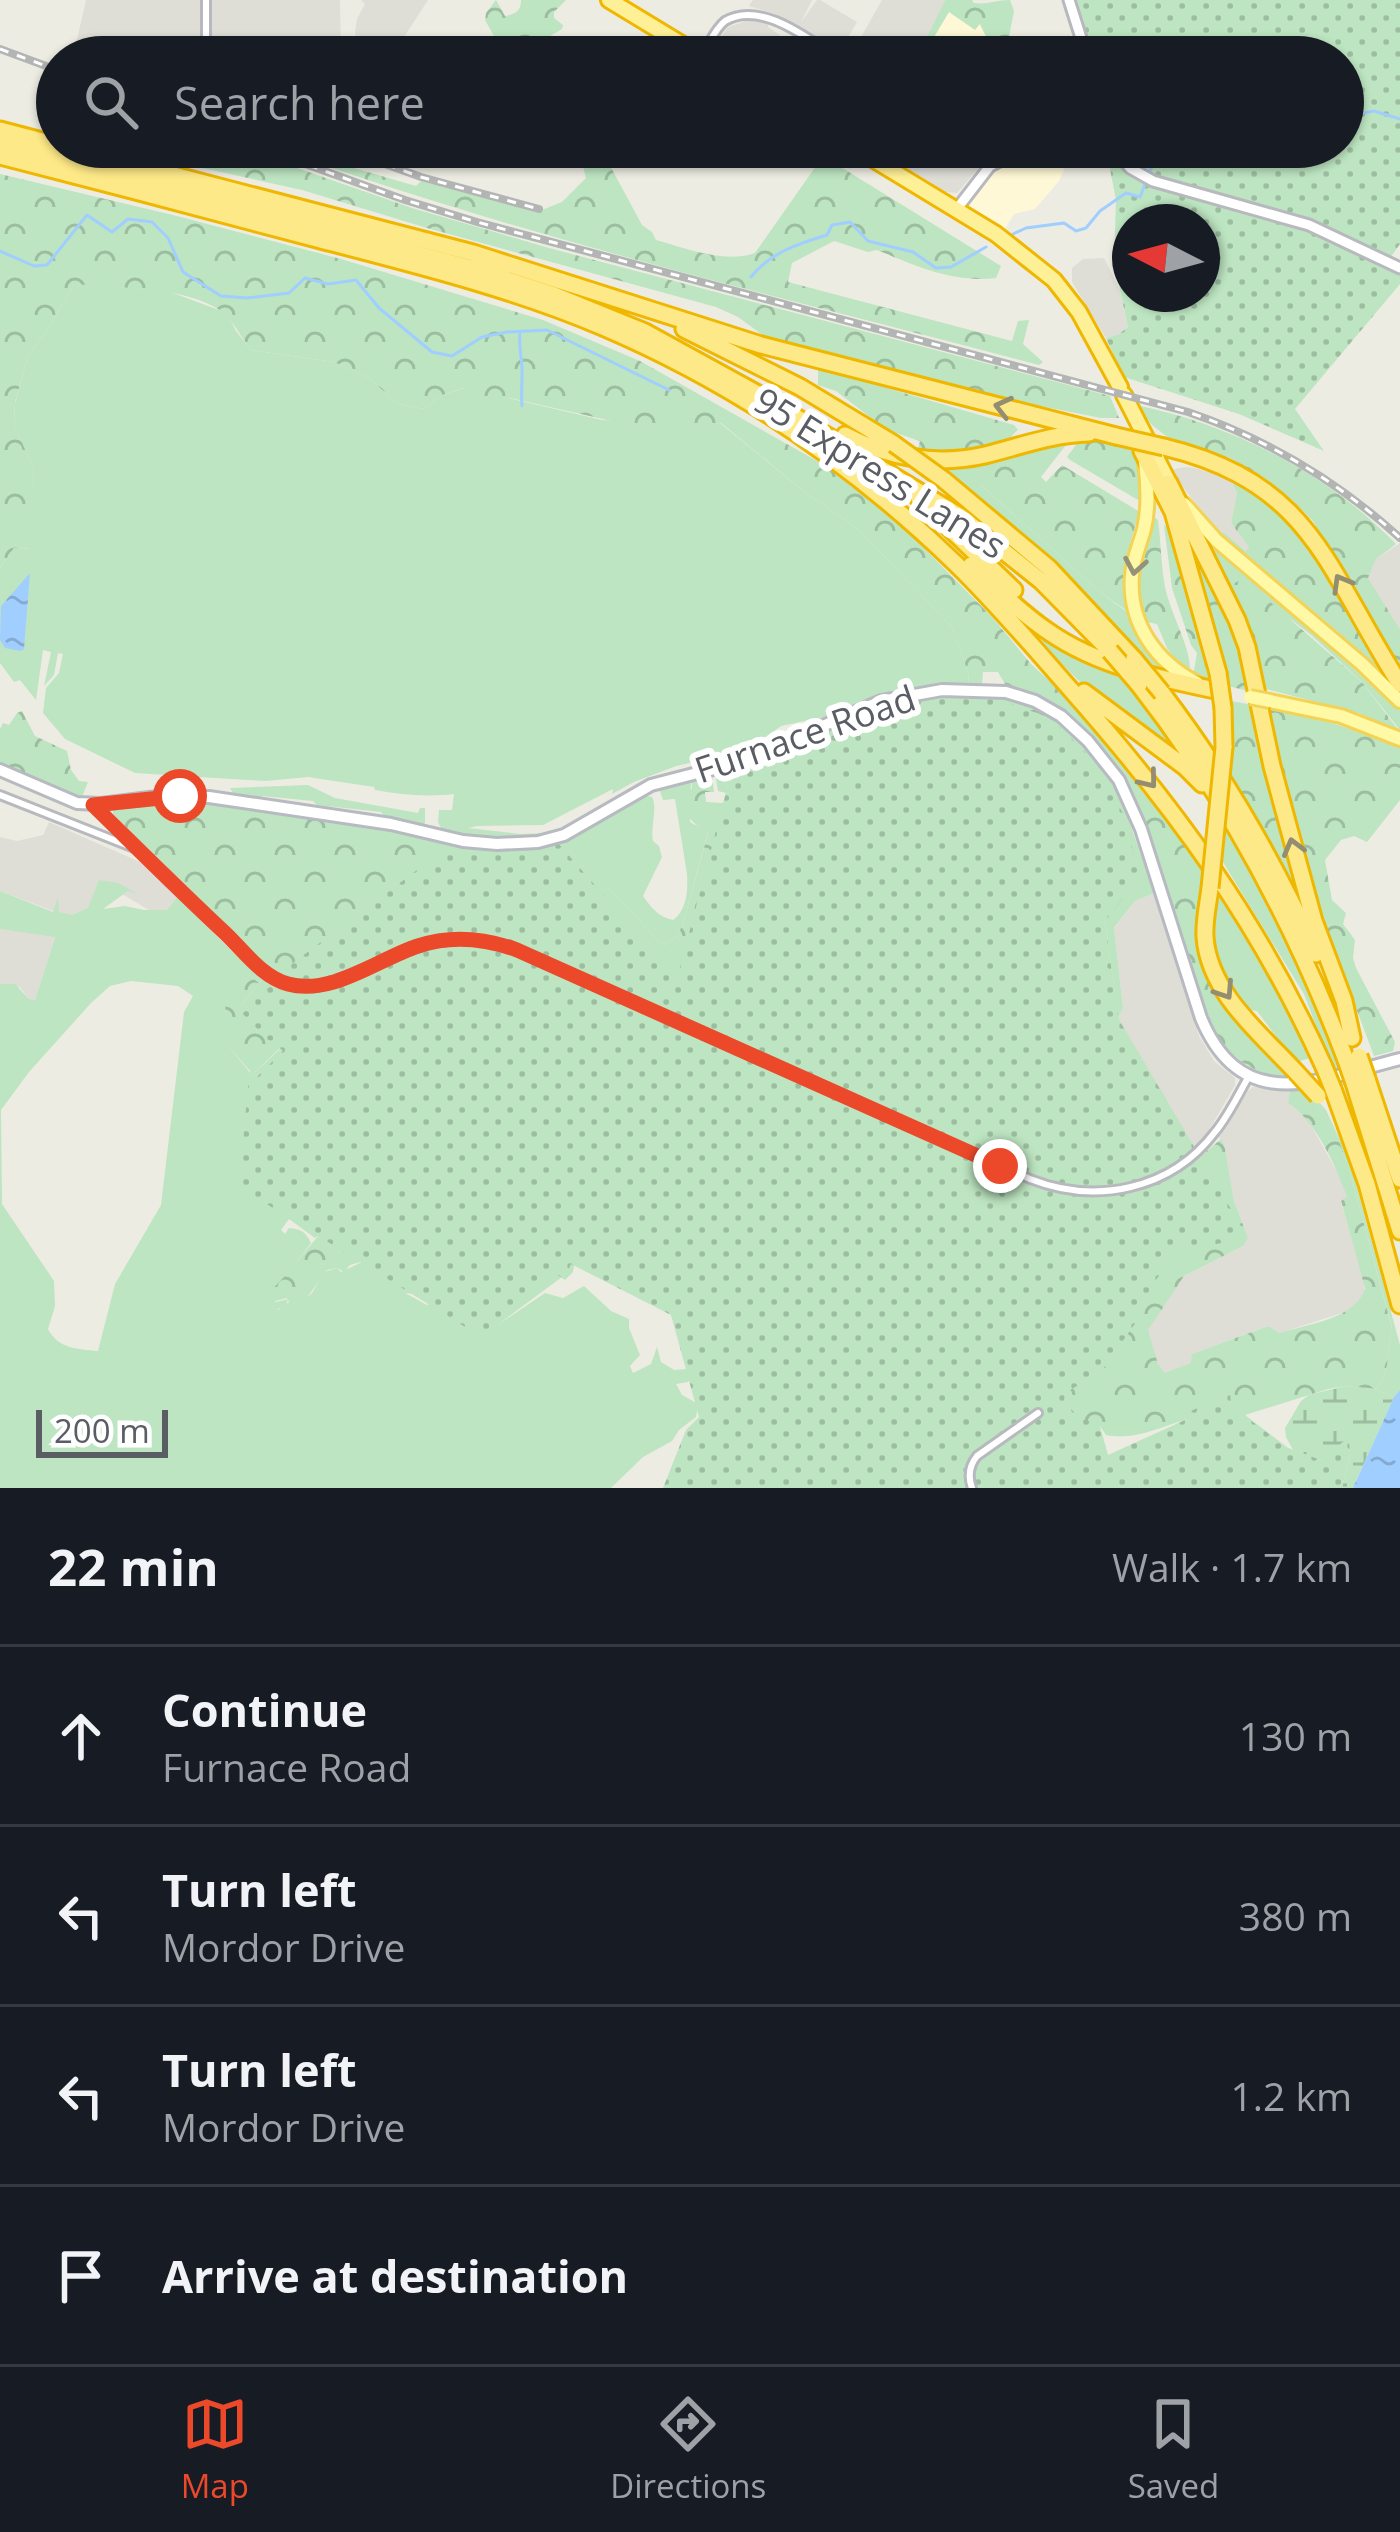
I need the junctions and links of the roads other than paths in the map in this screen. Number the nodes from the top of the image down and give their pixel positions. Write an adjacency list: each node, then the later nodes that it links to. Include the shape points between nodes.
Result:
1 (206, 0): 4 (street)
2 (609, 0): 5 (highway)
3 (1069, 0): 8 (street)
4 (206, 36)
5 (668, 36)
6 (714, 36): 7 (street, via 728,19 755,12)
7 (804, 36)
8 (1080, 36)
9 (0, 130): 10 (highway)
10 (36, 139)
11 (0, 143): 12 (highway, 95 Express Lanes)
12 (36, 153)
13 (0, 156): 14 (highway)
14 (36, 165)
15 (46, 168): 30 (highway, via 475,281 581,318 739,396)
16 (93, 168): 24 (highway, 95 Express Lanes, via 508,279)
17 (146, 168): 23 (highway)
18 (883, 168): 21 (highway)
19 (990, 168): 21 (street)
20 (1130, 168): 22 (street, via 1309,225)
21 (955, 212): 25 (highway, via 1050,290)
22 (1400, 268)
23 (592, 291): 26 (highway, one-way to 23, via 761,345); 42 (highway, bridge, via 743,357 894,444 1078,596 1162,693 1260,840)
24 (685, 352): 26 (highway, via 898,455 955,460 1061,434); 28 (highway, 95 Express Lanes)
25 (1118, 390): 27 (highway); 29 (highway)
26 (1116, 436): 34 (highway, one-way to 26, bridge, via 1296,517 1207,458)
27 (1142, 451): 33 (highway, via 1173,512); 33 (main road, one-way to 33, via 1148,498 1132,572 1136,613 1167,664 1190,680)
28 (878, 466): 31 (highway, via 1055,630); 31 (highway, 95 Express Lanes, via 1002,548 1054,592)
29 (1169, 483): 35 (main road, via 1207,530); 42 (highway, one-way to 29, via 1283,808 1247,646)
30 (884, 499): 31 (highway, via 913,514 1038,625); 32 (highway)
31 (1105, 655): 33 (highway, via 1163,679); 40 (highway, 95 Express Lanes, bridge, via 1139,686)
32 (1045, 659): 40 (highway, via 1185,766); 47 (highway, one-way to 47, bridge, via 1217,872 1282,980 1324,1067)
33 (1217, 682): 36 (main road, bridge); 47 (highway, one-way to 47, bridge, via 1224,747 1205,939 1233,1005)
34 (1400, 684)
35 (1400, 701)
36 (1400, 740)
37 (0, 770): 39 (main road, Furnace Road)
38 (0, 795): 41 (street)
39 (93, 805): 41 (street); 45 (main road, Furnace Road, via 209,796 463,841 538,842 651,785 736,764 880,701 942,690 1006,692 1061,716 1119,780 1206,1029)
40 (1240, 832): 43 (highway, 95 Express Lanes)
41 (138, 849): 45 (street, via 283,982 326,984 442,940 502,944 1060,1189 1112,1192 1177,1168 1213,1135)
42 (1352, 1039): 43 (highway)
43 (1352, 1058): 46 (highway, 95 Express Lanes, bridge)
44 (1400, 1058): 45 (main road, via 1307,1084)
45 (1249, 1076)
46 (1361, 1081): 48 (highway); 49 (highway, 95 Express Lanes)
47 (1326, 1092): 50 (highway, via 1352,1139)
48 (1400, 1179)
49 (1400, 1232)
50 (1400, 1305)
51 (1038, 1413): 52 (street, via 974,1459)
52 (972, 1488)

